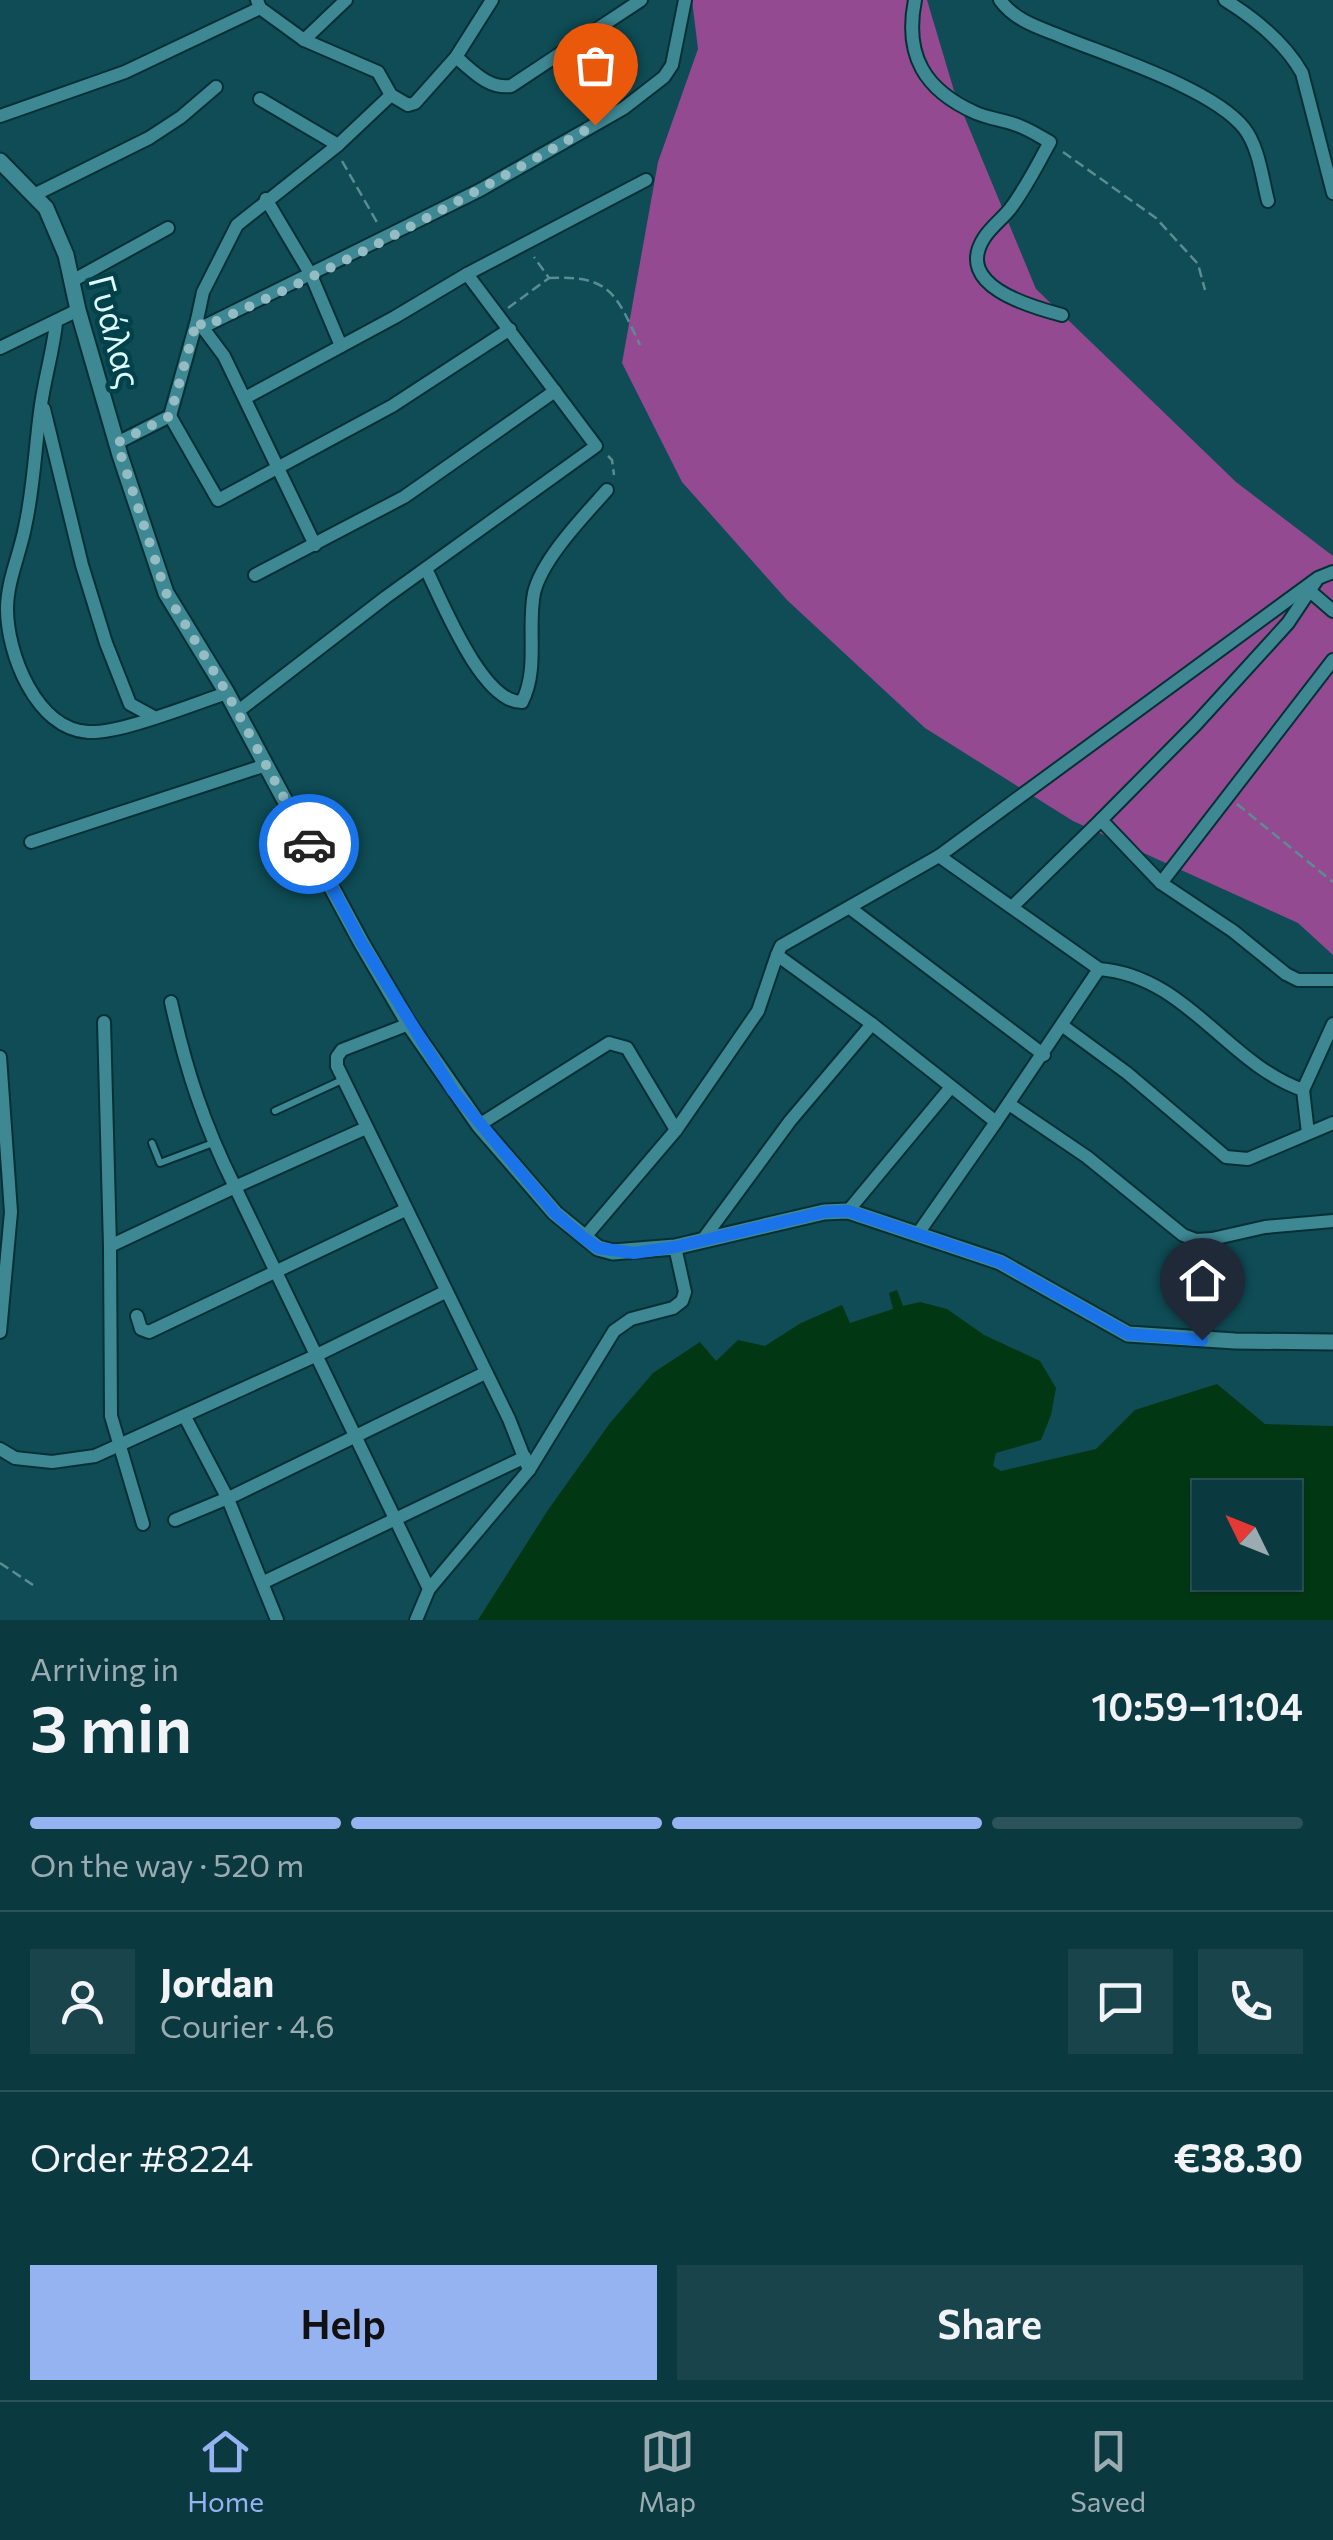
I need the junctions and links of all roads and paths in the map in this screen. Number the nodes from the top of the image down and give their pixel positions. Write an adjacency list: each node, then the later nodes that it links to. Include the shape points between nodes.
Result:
1 (346, 0): 9 (street)
2 (492, 0): 10 (street)
3 (641, 0): 10 (street, via 511,86 488,83)
4 (685, 0): 24 (street, via 664,77 624,108)
5 (915, 0): 15 (street, via 910,28 915,60 926,76 974,112)
6 (1000, 0): 22 (street, via 1022,21 1170,79 1228,114 1254,147)
7 (1225, 0): 19 (street, via 1258,23 1302,73)
8 (259, 4): 9 (street); 14 (street, via 125,72)
9 (304, 40): 12 (street, via 378,72)
10 (456, 57): 12 (street, via 415,102 400,103)
11 (216, 87): 20 (street, via 149,138)
12 (391, 95): 16 (street)
13 (260, 98): 16 (street)
14 (0, 116)
15 (1050, 142): 30 (path, via 1156,218 1198,264); 33 (street, via 976,260 979,274 1000,292)
16 (336, 146): 21 (street); 24 (path)
17 (0, 161): 20 (street, Γυάλας)
18 (646, 180): 25 (street)
19 (1333, 193)
20 (36, 194): 29 (street, Γυάλας)
21 (266, 199): 27 (street); 35 (street, via 237,224 203,292)
22 (1268, 201)
23 (168, 228): 29 (street)
24 (385, 238): 27 (street)
25 (523, 244): 26 (street); 28 (path)
26 (466, 274): 32 (street); 38 (street)
27 (311, 276): 35 (street); 38 (street)
28 (549, 278): 32 (path); 37 (path, via 608,287)
29 (72, 281): 31 (street, Γυάλας)
30 (1205, 290)
31 (78, 310): 34 (street); 44 (street, Γυάλας)
32 (498, 314): 36 (street)
33 (1062, 316)
34 (56, 323): 39 (street); 42 (street)
35 (200, 324): 41 (street); 43 (street)
36 (510, 329): 40 (street); 46 (street, via 392,406)
37 (640, 345)
38 (341, 346): 41 (street)
39 (0, 348)
40 (555, 391): 45 (street); 48 (street, via 404,496)
41 (245, 398): 46 (street)
42 (41, 403): 58 (street, via 106,643 130,704); 58 (street, via 26,526 7,597 10,637 32,693 60,726 110,730)
43 (170, 416): 44 (street); 46 (street, via 218,500)
44 (117, 443): 56 (street, Γυάλας, via 166,593)
45 (596, 446): 47 (path, via 612,460 615,475); 49 (street)
46 (279, 468): 48 (street)
47 (607, 490): 49 (street, via 535,591 531,685 522,702 500,695 480,672)
48 (315, 545): 51 (street)
49 (426, 569): 57 (street)
50 (1333, 572): 52 (street)
51 (255, 575)
52 (1318, 578): 53 (street); 63 (street)
53 (1311, 592): 54 (street); 61 (street)
54 (1333, 611)
55 (1333, 660): 60 (street)
56 (227, 693): 57 (street, Γυάλας); 58 (street)
57 (237, 712): 59 (street, Γυάλας)
58 (152, 716)
59 (266, 765): 62 (street); 73 (street, Γυάλας)
60 (1226, 794): 64 (path); 65 (street)
61 (1101, 820): 65 (street); 66 (street)
62 (31, 842)
63 (939, 856): 66 (street); 67 (street)
64 (1333, 882)
65 (1161, 883): 70 (street, via 1286,974)
66 (1012, 906): 69 (street)
67 (850, 908): 68 (street, via 791,938); 77 (street)
68 (776, 955): 74 (street); 88 (street, via 758,1010)
69 (1098, 969): 76 (street); 81 (street, via 1132,974 1179,998 1267,1070)
70 (1333, 980)
71 (171, 1002): 90 (street, via 190,1084)
72 (104, 1022): 99 (street)
73 (410, 1024): 79 (street, via 342,1050 337,1066); 86 (street, Γυάλας)
74 (872, 1024): 80 (street); 98 (street)
75 (1333, 1024): 81 (street)
76 (1063, 1026): 77 (street); 89 (street, via 1226,1157 1248,1160)
77 (1044, 1055): 82 (street)
78 (0, 1057): 103 (street, via 12,1212)
79 (343, 1079): 83 (lane); 87 (street)
80 (952, 1087): 84 (street); 94 (street)
81 (1303, 1090): 89 (street)
82 (1010, 1104): 84 (street); 95 (street, via 1196,1240)
83 (275, 1111)
84 (996, 1122): 96 (street)
85 (1333, 1123): 89 (street)
86 (479, 1125): 88 (street, via 609,1043 628,1048); 97 (street, Γυάλας)
87 (366, 1128): 92 (street); 93 (street)
88 (676, 1130): 97 (street)
89 (1308, 1133)
90 (213, 1142): 91 (lane, via 160,1163); 92 (street)
91 (152, 1143)
92 (235, 1187): 99 (street); 101 (street)
93 (405, 1210): 101 (street); 102 (street)
94 (848, 1211): 96 (street, Γυάλας); 98 (street, Γυάλας)
95 (1333, 1221)
96 (919, 1232): 106 (street, Γυάλας, via 1000,1262 1128,1334)
97 (584, 1238): 100 (street, Γυάλας, via 613,1252)
98 (704, 1238): 100 (street, Γυάλας)
99 (110, 1246): 111 (street)
100 (675, 1247): 113 (street, via 682,1302 614,1331)
101 (276, 1272): 104 (street, via 149,1332); 107 (street)
102 (445, 1292): 107 (street); 108 (street)
103 (2, 1294): 105 (street)
104 (137, 1316)
105 (0, 1332)
106 (1333, 1342)
107 (315, 1356): 109 (street); 110 (street)
108 (485, 1372): 110 (street); 113 (street)
109 (185, 1416): 111 (street); 114 (street)
110 (353, 1435): 114 (street); 115 (street)
111 (118, 1447): 112 (street, via 52,1462); 117 (street)
112 (0, 1450)
113 (527, 1463): 115 (street); 121 (street)
114 (228, 1498): 116 (street); 119 (street)
115 (395, 1519): 119 (street); 121 (street)
116 (175, 1520)
117 (144, 1524)
118 (0, 1563): 120 (path)
119 (264, 1582): 122 (street)
120 (33, 1584)
121 (430, 1589): 123 (street)
122 (277, 1620)
123 (416, 1620)

